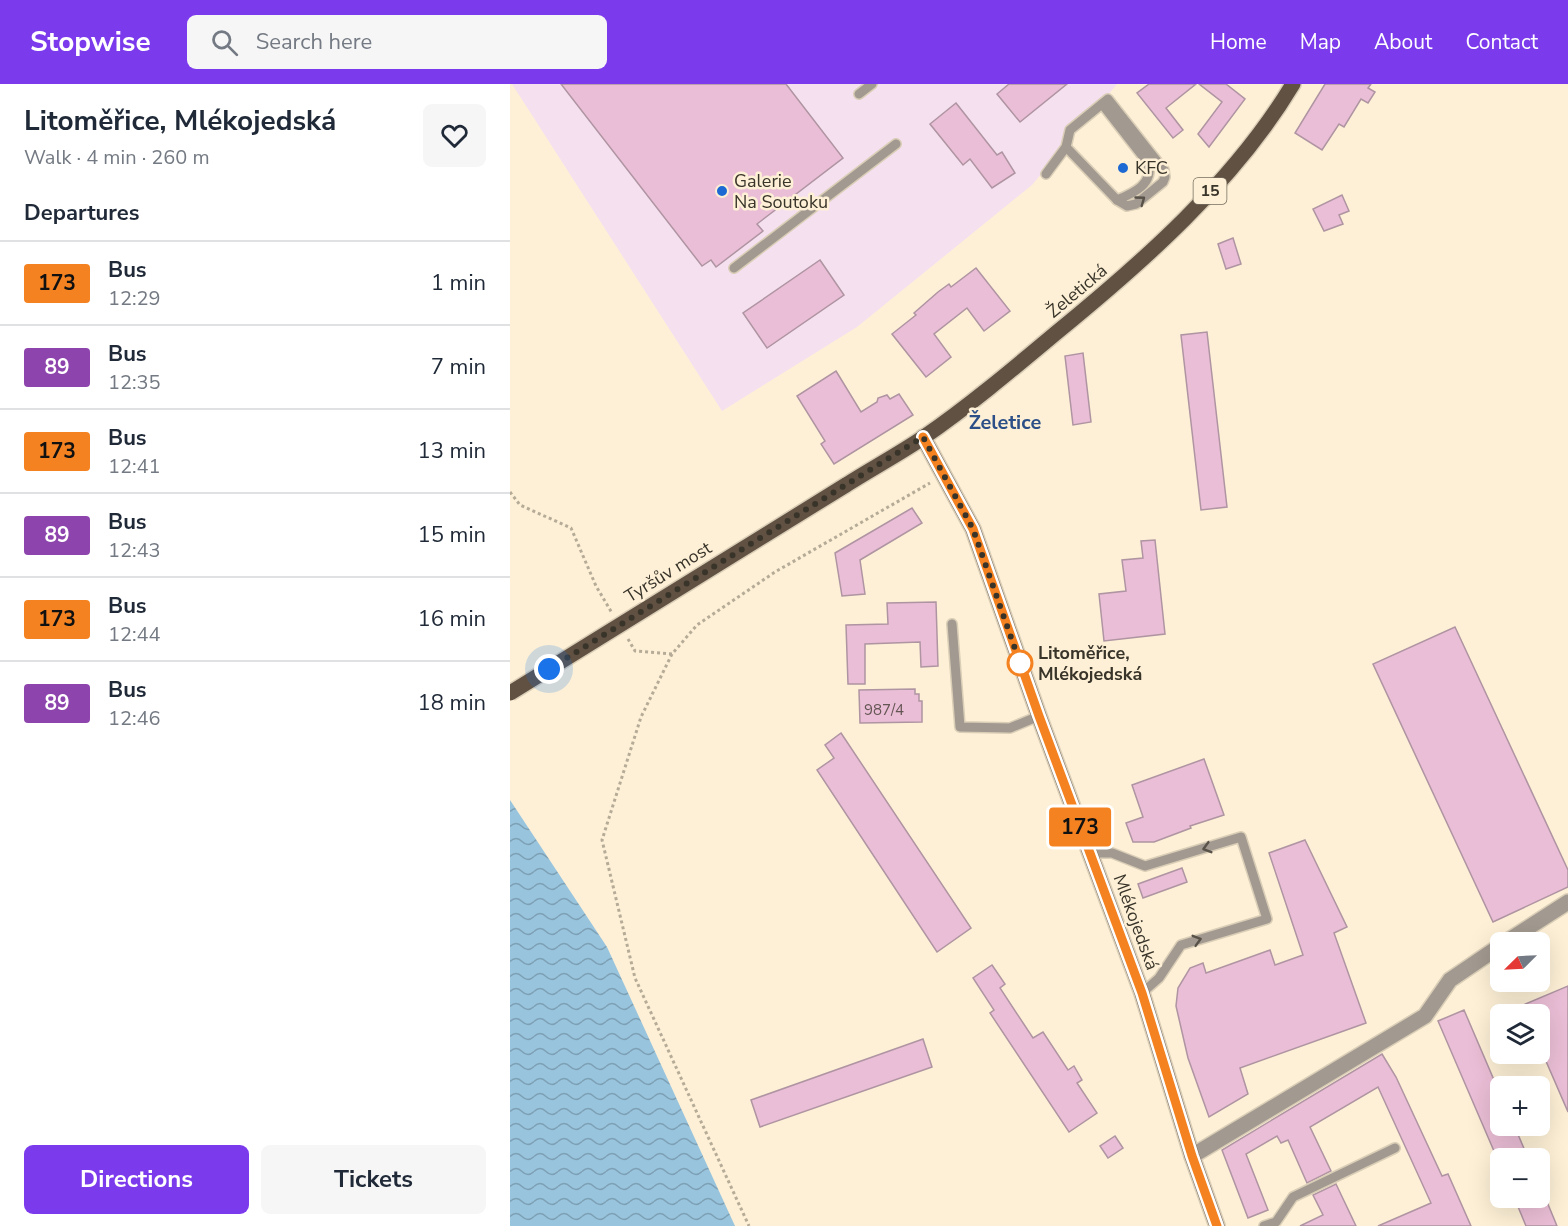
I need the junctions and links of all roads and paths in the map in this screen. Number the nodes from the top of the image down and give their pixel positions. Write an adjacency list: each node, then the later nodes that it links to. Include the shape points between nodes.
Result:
1 (872, 84): 3 (lane)
2 (1293, 84): 10 (main road, Želetická / 15, via 1249,147 1140,263 1023,361)
3 (859, 94)
4 (1102, 104): 6 (lane, via 1070,130); 8 (lane, via 1150,170 1147,182); 8 (lane, one-way to 4, via 1127,206 1136,204 1162,182 1164,170 1108,99)
5 (896, 144): 9 (lane)
6 (1066, 147): 7 (lane); 8 (lane)
7 (1046, 174)
8 (1117, 200)
9 (734, 268)
10 (923, 437): 11 (main road, Želetická / 15); 15 (street, Mlékojedská, via 973,529)
11 (846, 485): 14 (main road, Tyršův most / 15, bridge)
12 (952, 624): 15 (lane, via 960,727 1010,728)
13 (672, 654): 23 (path, via 641,717 602,840 635,978)
14 (510, 693)
15 (1039, 716): 16 (street, Mlékojedská)
16 (1090, 853): 20 (street, Mlékojedská); 20 (lane, one-way to 16, via 1159,978 1180,945 1267,920 1241,837 1144,866 1112,854)
17 (1568, 902): 18 (street)
18 (1522, 932)
19 (1490, 953): 22 (street, via 1450,980 1425,1016)
20 (1142, 993): 22 (street, Mlékojedská)
21 (1395, 1148): 25 (lane, via 1293,1197 1276,1221)
22 (1192, 1156): 24 (street, Mlékojedská)
23 (749, 1226)
24 (1217, 1226)
25 (1264, 1226)

